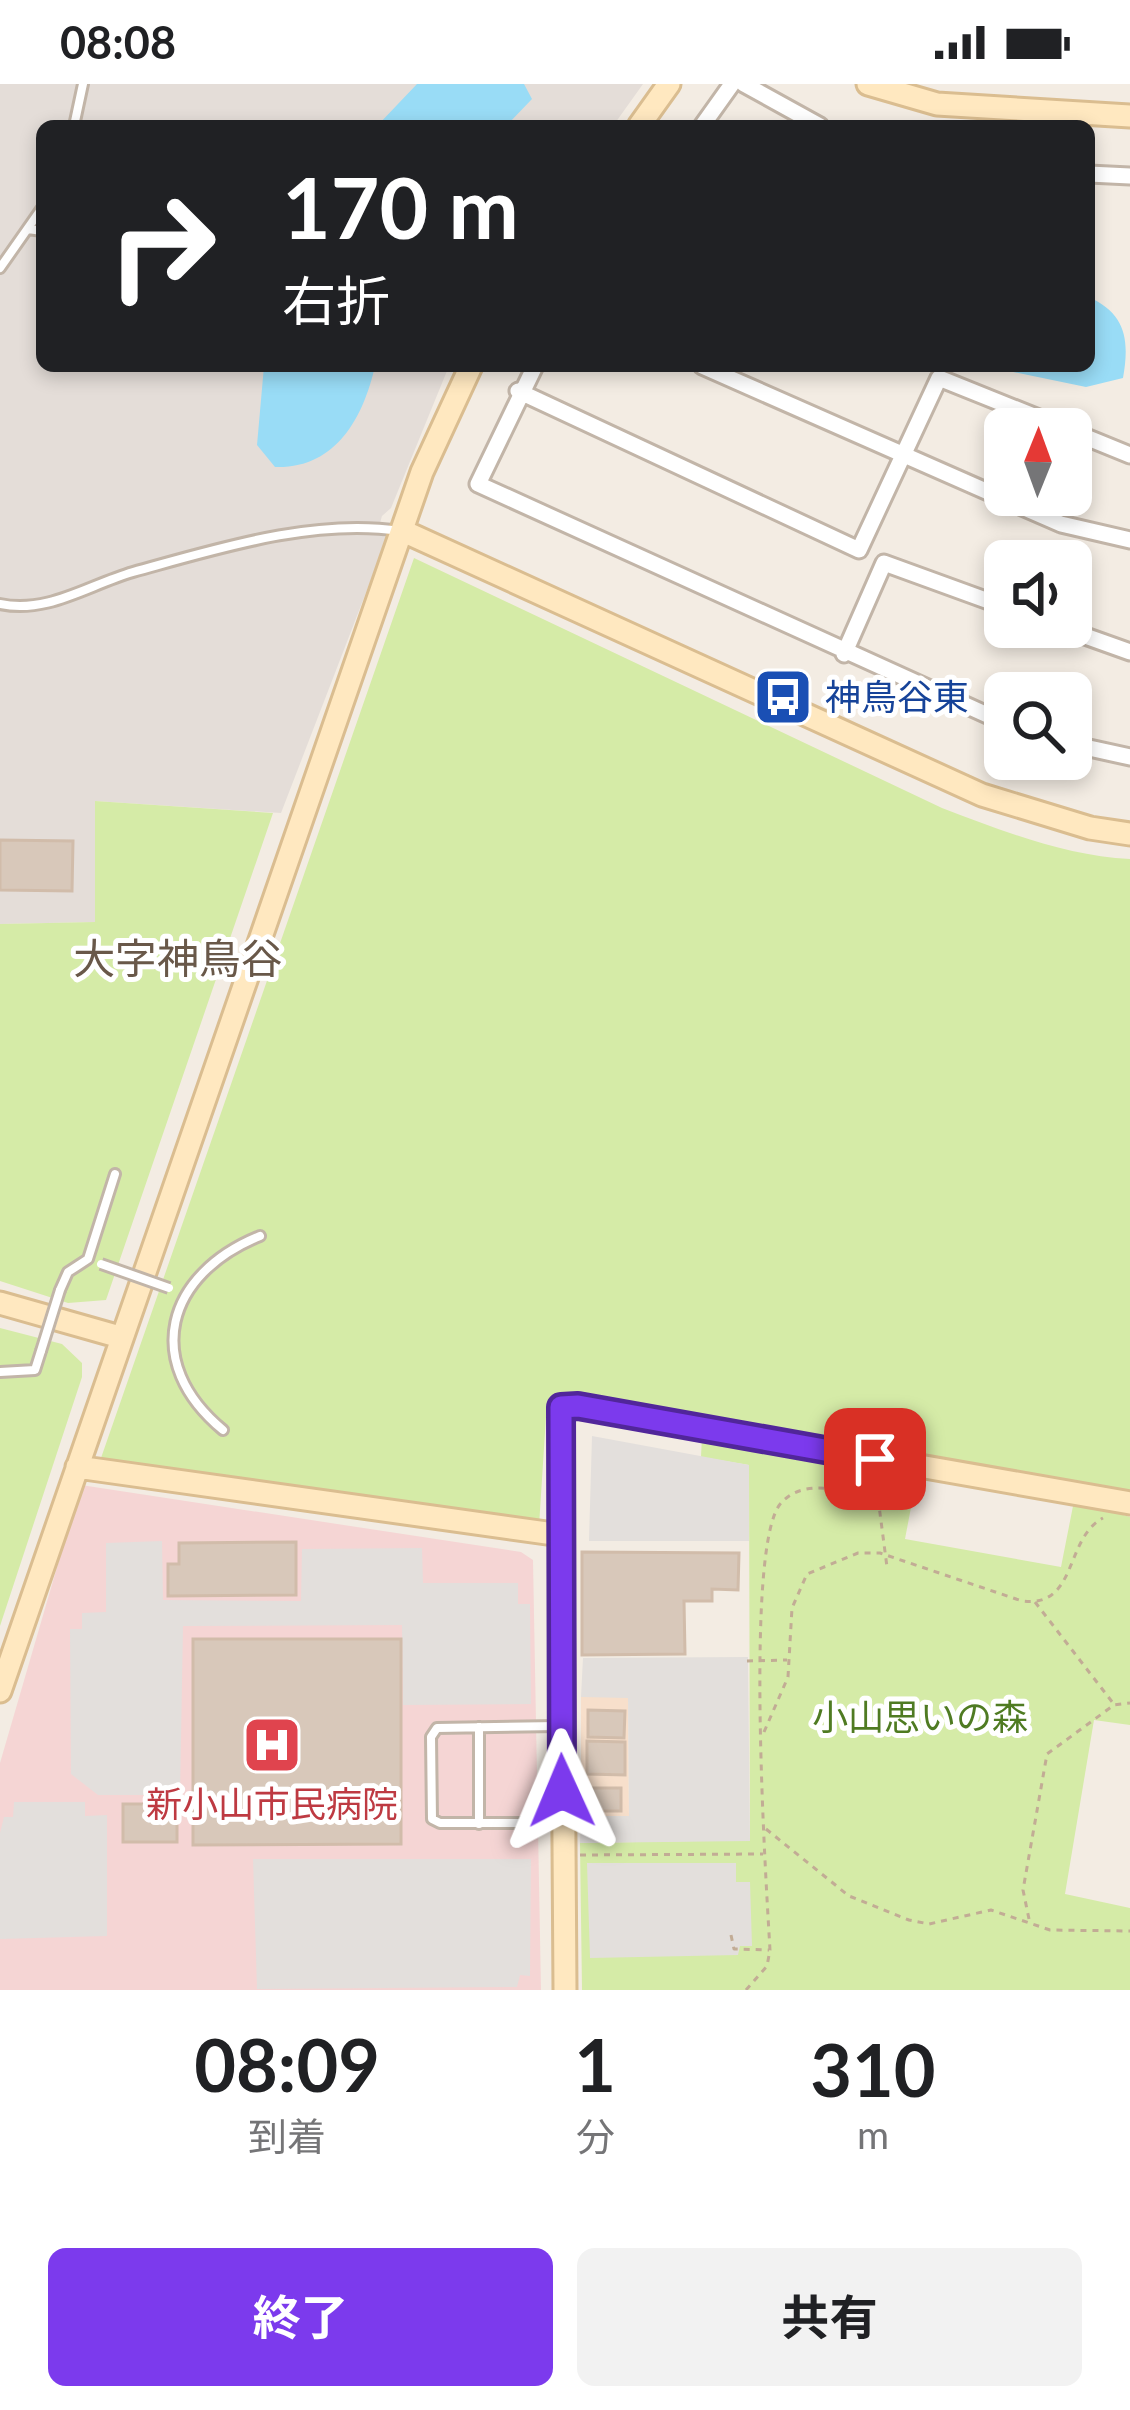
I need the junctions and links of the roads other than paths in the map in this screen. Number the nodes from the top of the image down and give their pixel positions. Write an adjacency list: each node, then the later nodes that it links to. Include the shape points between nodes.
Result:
1 (83, 84): 7 (lane)
2 (669, 84): 8 (street)
3 (732, 84): 9 (street)
4 (744, 84): 10 (street)
5 (868, 84): 6 (street, via 937,104)
6 (1130, 116)
7 (75, 120)
8 (643, 120)
9 (706, 120)
10 (795, 120)
11 (1095, 174): 12 (street)
12 (1130, 176)
13 (36, 217): 14 (lane)
14 (28, 230): 15 (lane); 16 (lane)
15 (36, 231)
16 (0, 268)
17 (468, 372): 25 (street)
18 (531, 372): 20 (street)
19 (716, 372): 23 (street)
20 (518, 391): 23 (street, via 860,550); 31 (street, via 478,484)
21 (1014, 408): 23 (street, via 939,378)
22 (1092, 439): 24 (street)
23 (902, 454): 26 (street, via 1061,524)
24 (1130, 455)
25 (403, 531): 28 (lane, via 321,529 129,573 28,610); 35 (street, via 982,795); 41 (street)
26 (1130, 540)
27 (984, 599): 31 (street, via 884,563)
28 (0, 604)
29 (1092, 638): 30 (street)
30 (1130, 652)
31 (844, 654): 32 (street)
32 (984, 714)
33 (1092, 749): 34 (street)
34 (1130, 757)
35 (1130, 834)
36 (115, 1174): 38 (lane)
37 (260, 1236): 39 (lane, via 208,1264)
38 (88, 1259): 39 (lane, bridge); 42 (lane, bridge, via 59,1290 34,1370)
39 (184, 1294): 43 (lane, via 173,1362 197,1408)
40 (0, 1303): 41 (street)
41 (120, 1337): 44 (street)
42 (0, 1372)
43 (223, 1430)
44 (77, 1467): 46 (street); 47 (street)
45 (1122, 1510): 46 (street, via 567,1404 558,1418)
46 (561, 1535): 48 (street)
47 (0, 1690)
48 (562, 1726): 49 (lane); 50 (street)
49 (479, 1727): 51 (lane); 51 (lane, via 436,1728 430,1737 432,1819)
50 (563, 1823): 51 (lane); 52 (street)
51 (479, 1824)
52 (565, 1990)

